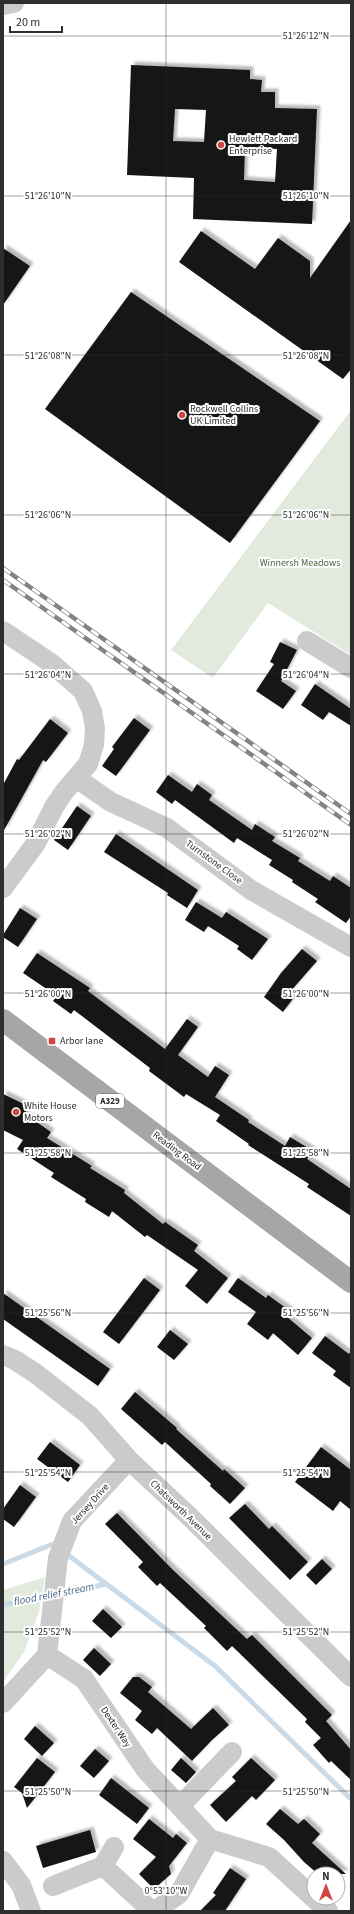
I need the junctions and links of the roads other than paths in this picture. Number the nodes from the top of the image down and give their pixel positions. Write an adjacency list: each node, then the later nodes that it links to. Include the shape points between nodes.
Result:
1 (14, 3): 2 (street)
2 (3, 5)
3 (3, 631): 6 (street, via 51,663 83,691 92,711 94,745 88,764)
4 (307, 641): 5 (street)
5 (351, 668)
6 (76, 778): 7 (street, via 54,807 36,843); 8 (street, Turnstone Close, via 111,802 167,828 251,890)
7 (3, 888)
8 (351, 947)
9 (3, 1020): 10 (main road, Reading Road / A329)
10 (351, 1282)
11 (3, 1355): 12 (street, Chatsworth Avenue, via 35,1373 90,1416)
12 (129, 1460): 13 (street, Jersey Drive, via 72,1521 58,1558); 14 (street, Chatsworth Avenue)
13 (47, 1655): 15 (street); 17 (street, Dexter Way, via 84,1679 145,1769)
14 (351, 1677)
15 (3, 1703)
16 (232, 1752): 17 (street)
17 (180, 1806): 18 (street, Dexter Way)
18 (210, 1838): 25 (street, via 179,1894); 26 (street, Dexter Way, via 269,1858)
19 (114, 1847): 21 (street)
20 (3, 1861): 23 (street, via 21,1885)
21 (103, 1866): 22 (street); 24 (street)
22 (53, 1886)
23 (31, 1911)
24 (152, 1911)
25 (155, 1911)
26 (328, 1911)

